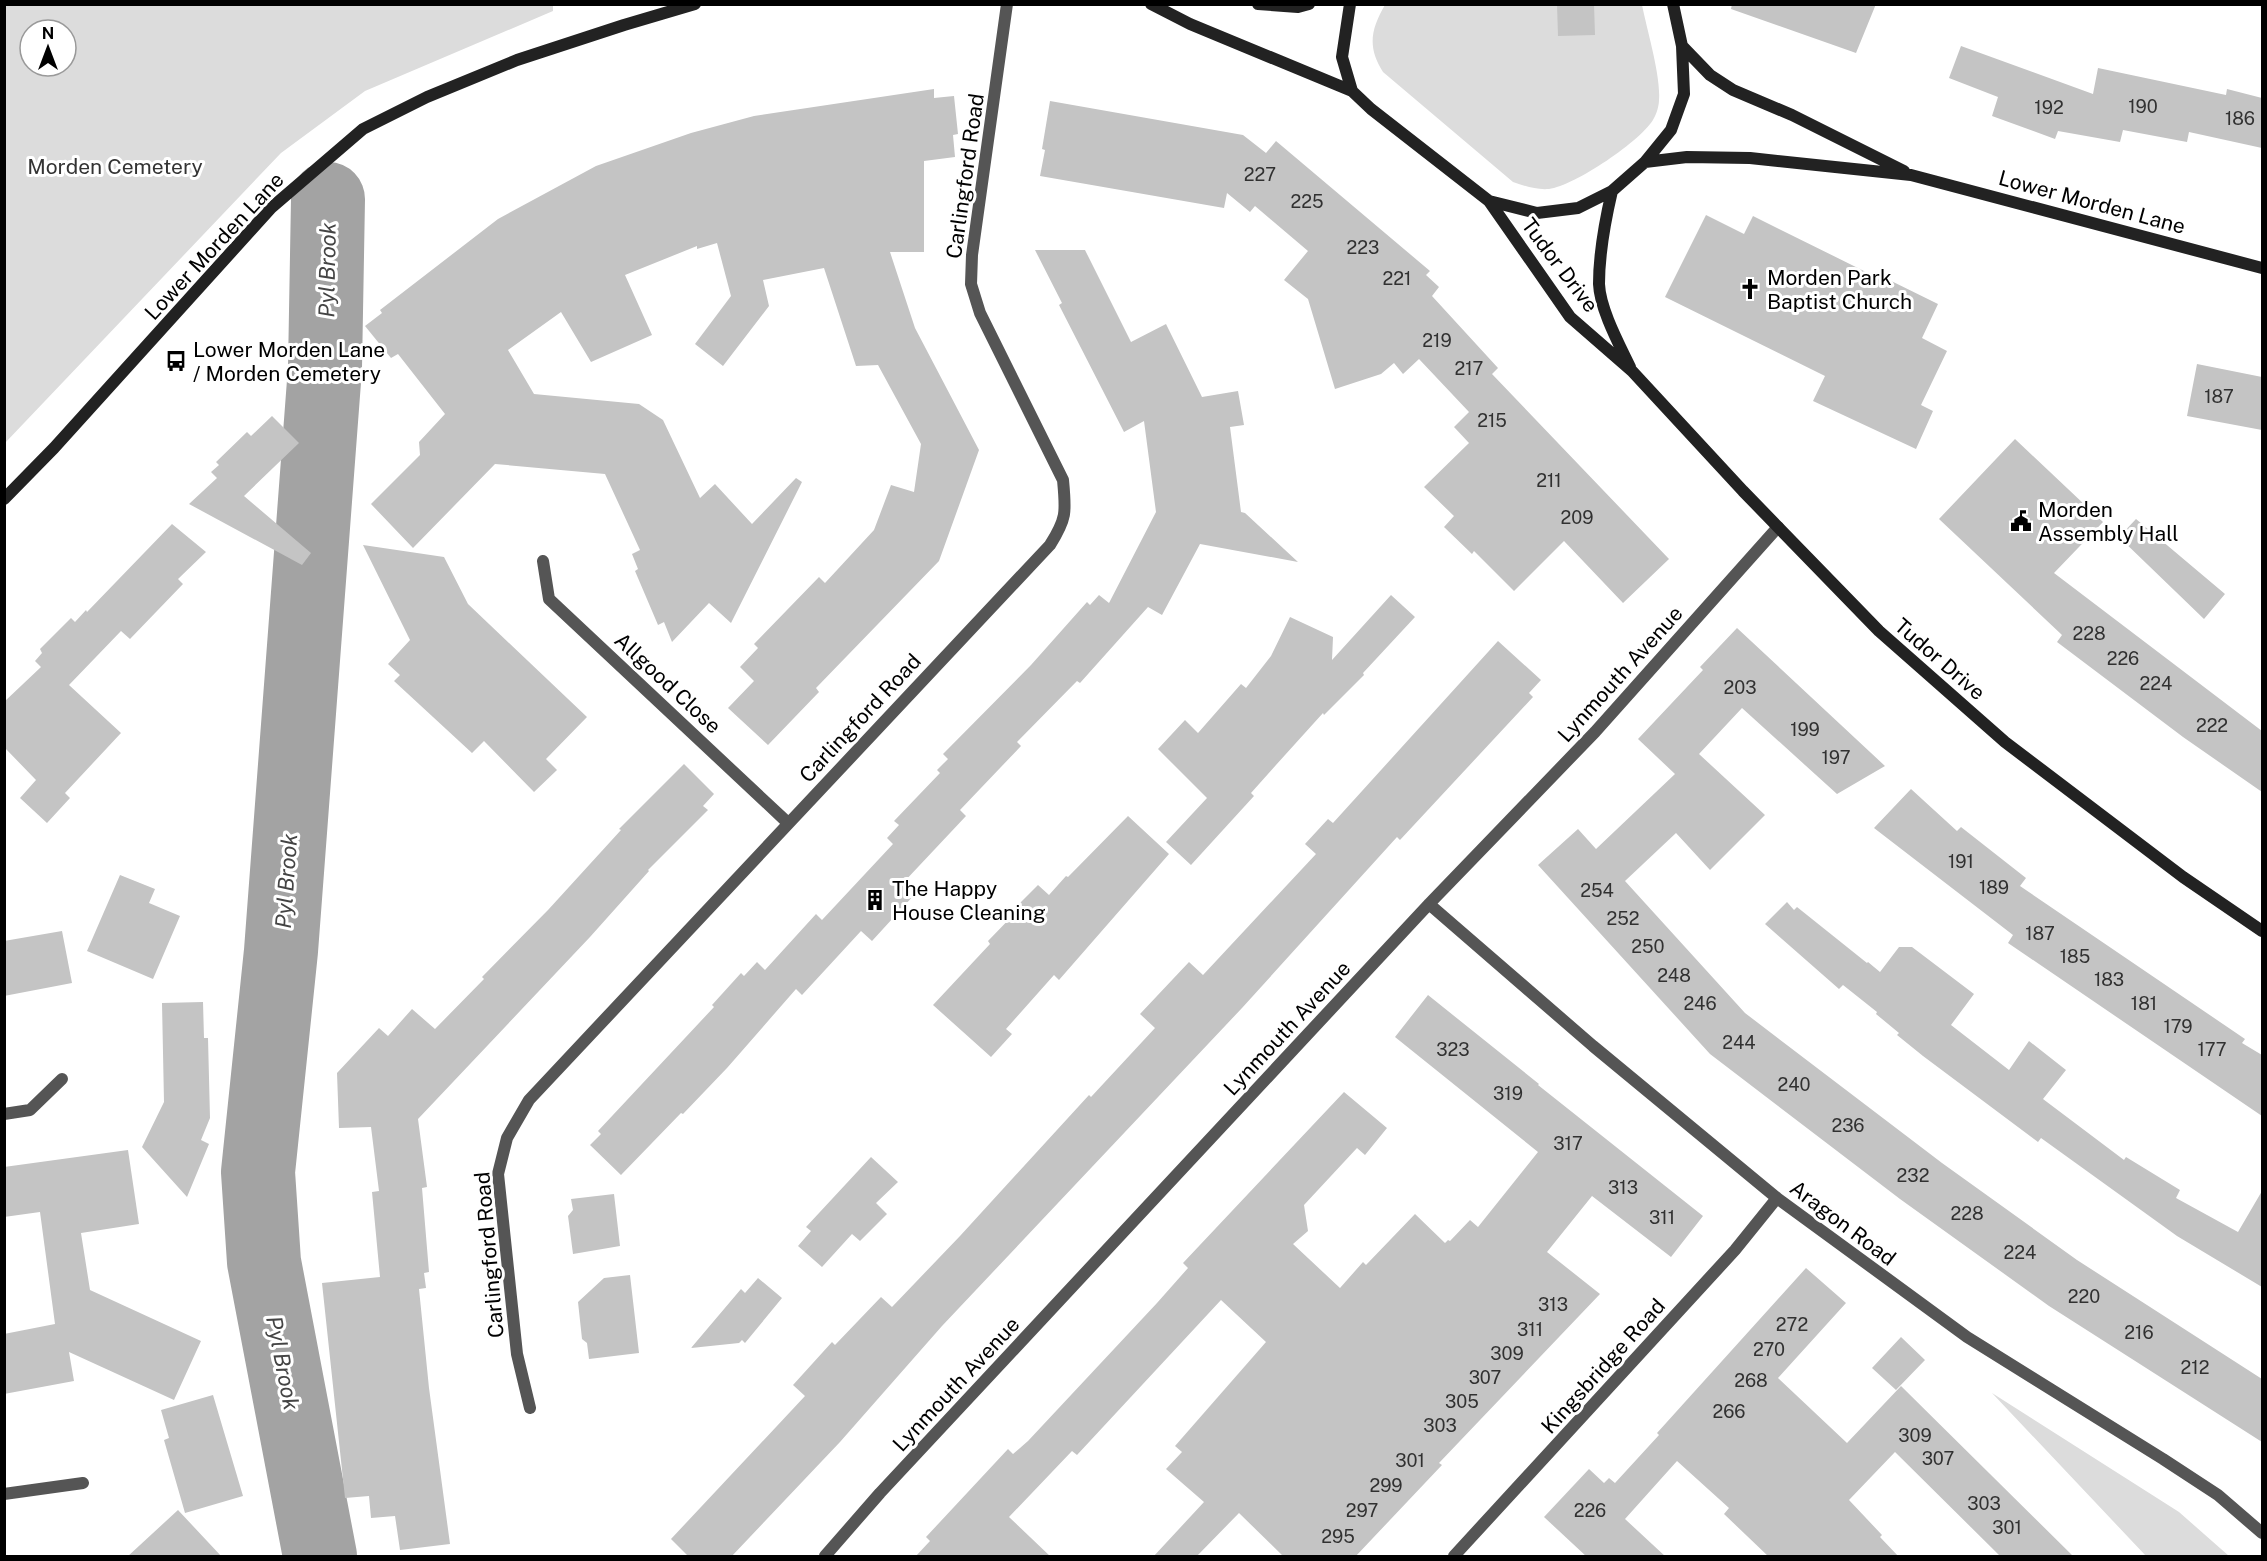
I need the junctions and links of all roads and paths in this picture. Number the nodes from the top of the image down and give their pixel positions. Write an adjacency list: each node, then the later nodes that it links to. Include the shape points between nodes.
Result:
1 (695, 4): 16 (street, Lower Morden Lane, via 517,60 427,97 363,129 271,208)
2 (1007, 4): 19 (street, Carlingford Road, via 971,284 980,314 1063,480 1063,525 1050,545)
3 (1151, 4): 9 (street)
4 (1258, 4): 5 (street)
5 (1309, 4)
6 (1350, 4): 9 (street, via 1342,57)
7 (1673, 4): 8 (street)
8 (1682, 46): 10 (street, via 1684,94 1671,129); 11 (street, Lower Morden Lane, via 1710,75 1733,90)
9 (1352, 92): 13 (street)
10 (1645, 162): 11 (street, Lower Morden Lane, via 1687,157 1749,158); 12 (street)
11 (1911, 175): 14 (street, Lower Morden Lane)
12 (1612, 191): 13 (street, via 1578,208 1537,213); 15 (street, Tudor Drive, via 1603,228 1599,286 1608,321)
13 (1489, 201): 15 (street, Tudor Drive, via 1570,317)
14 (2262, 268)
15 (1632, 371): 17 (street, Tudor Drive)
16 (4, 499)
17 (1778, 527): 20 (street, Lynmouth Avenue, via 1595,732); 21 (street, Tudor Drive, via 1879,631 2005,742 2183,877)
18 (543, 561): 19 (street, Allgood Close, via 549,599)
19 (788, 823): 25 (street, Carlingford Road, via 529,1100 507,1138 498,1174 517,1354)
20 (1429, 904): 24 (street, Aragon Road); 30 (street, Lynmouth Avenue, via 880,1493)
21 (2262, 931)
22 (62, 1079): 23 (street, via 30,1110)
23 (4, 1114)
24 (1777, 1198): 28 (street, Aragon Road, via 1967,1337 2218,1495); 29 (street, Kingsbridge Road, via 1735,1250)
25 (530, 1408)
26 (83, 1483): 27 (street)
27 (4, 1494)
28 (2262, 1533)
29 (1455, 1556)
30 (825, 1557)

